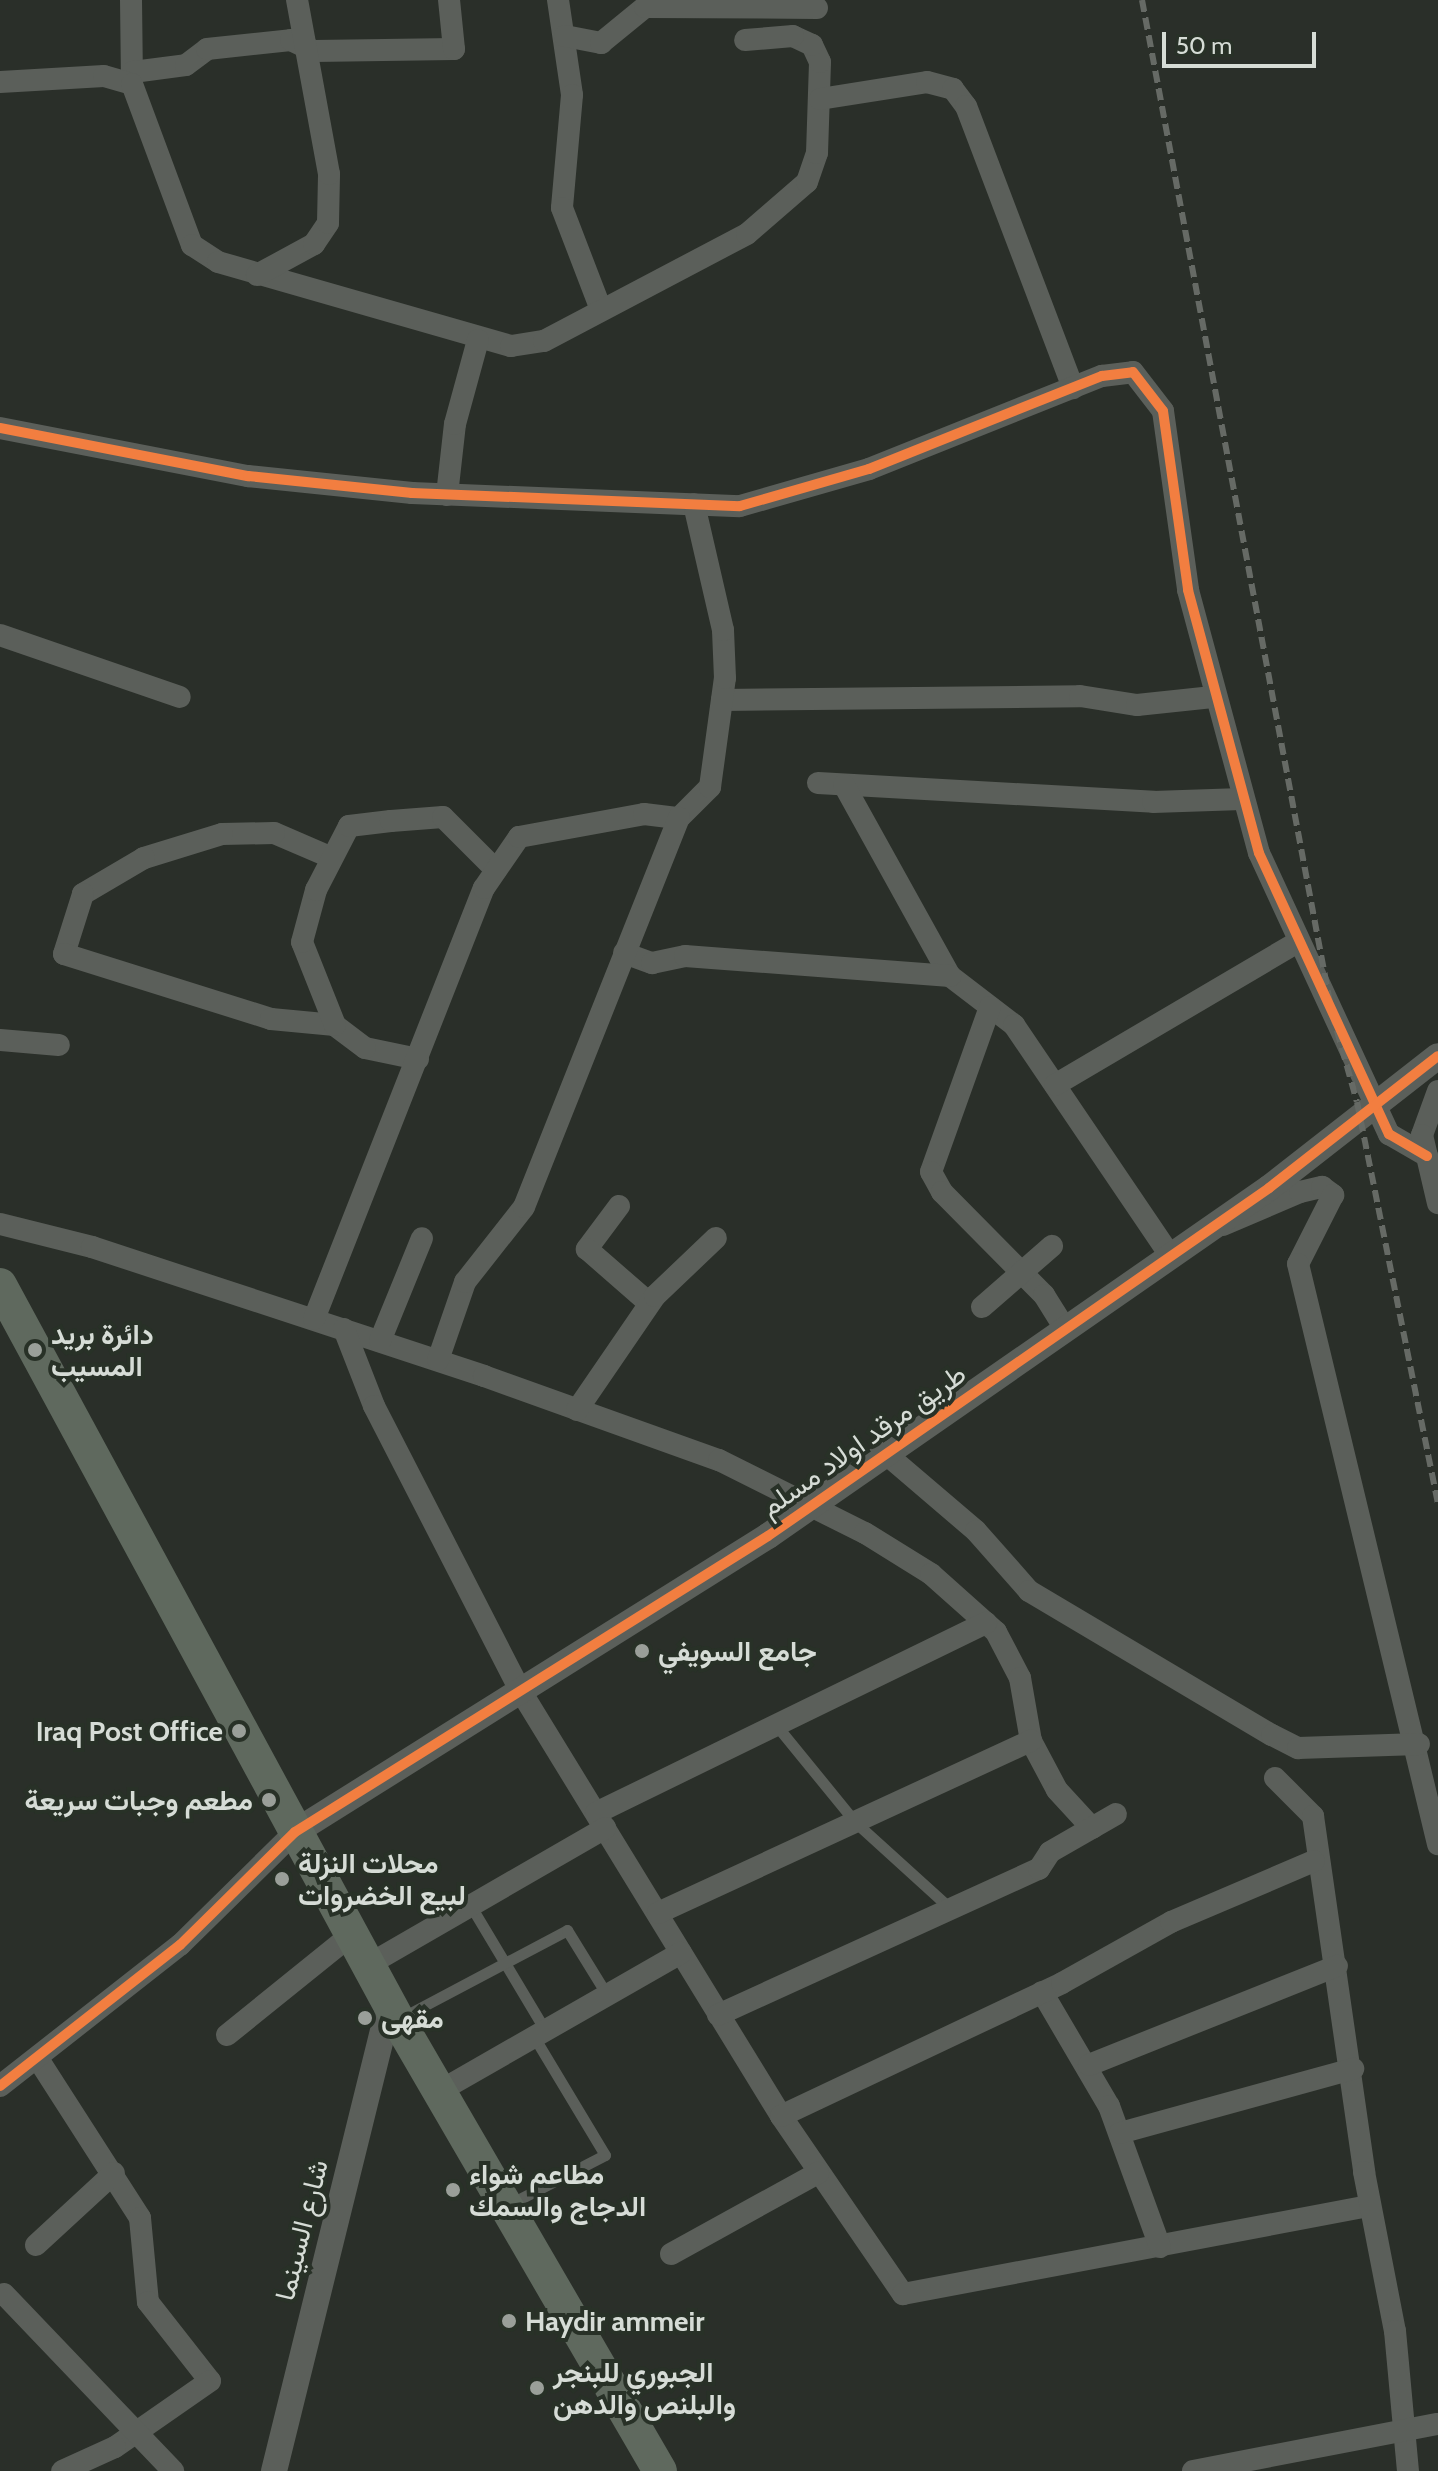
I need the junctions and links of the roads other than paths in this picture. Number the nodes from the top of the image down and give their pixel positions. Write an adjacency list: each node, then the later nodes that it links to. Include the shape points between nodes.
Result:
1 (131, 0): 10 (street)
2 (297, 0): 8 (street)
3 (449, 0): 8 (street, via 454,49)
4 (558, 0): 6 (street)
5 (817, 4): 6 (street, via 645,7 601,43); 9 (street)
6 (565, 36): 14 (street, via 572,95 562,208)
7 (745, 40): 9 (street, via 793,36 812,45)
8 (302, 45): 10 (street, via 207,49 186,65); 13 (street, via 329,174 328,223 314,244)
9 (820, 62): 12 (street)
10 (132, 78): 11 (street); 13 (street, via 192,245)
11 (0, 82)
12 (820, 99): 14 (street, via 817,153 807,182 747,234); 16 (street, via 927,82 953,89 1040,289)
13 (257, 275): 15 (street)
14 (600, 307): 15 (street, via 544,341 511,346)
15 (478, 340): 18 (street, via 455,424)
16 (1073, 388): 19 (street, via 869,469 740,506); 22 (street, via 1133,372 1163,411 1188,590)
17 (0, 428): 18 (street, via 248,476)
18 (447, 495): 19 (street)
19 (694, 504): 23 (street, via 723,630)
20 (0, 635): 21 (street)
21 (180, 697)
22 (1213, 697): 23 (street, via 1137,705 1080,696); 26 (street)
23 (722, 700): 27 (street, via 710,787)
24 (818, 783): 25 (street)
25 (844, 785): 26 (street, via 1153,802); 32 (street)
26 (1242, 799): 30 (street)
27 (679, 818): 29 (street, via 644,814 519,837); 31 (street)
28 (330, 857): 29 (street, via 349,826 443,817); 34 (street, via 302,942); 34 (street, via 261,833 222,834 144,858 83,894 64,954 271,1019)
29 (496, 870): 38 (street)
30 (1299, 941): 39 (street); 41 (street, via 1389,1134)
31 (624, 953): 32 (street, via 652,963 685,956); 58 (street, via 524,1207 465,1282)
32 (950, 976): 33 (street)
33 (990, 1007): 39 (street, via 1014,1025); 50 (street, via 931,1172 942,1192)
34 (335, 1025): 38 (street, via 365,1048)
35 (0, 1040): 36 (street)
36 (59, 1045)
37 (1438, 1056): 45 (street, طريق مرقد اولاد مسلم)
38 (418, 1059): 54 (street)
39 (1055, 1085): 49 (street)
40 (1438, 1091): 41 (street, via 1422,1135)
41 (1427, 1156): 42 (street)
42 (1438, 1203)
43 (619, 1206): 52 (street, via 587,1249)
44 (0, 1224): 54 (street)
45 (1208, 1229): 49 (street, طريق مرقد اولاد مسلم); 66 (street, via 1300,1192 1322,1187 1333,1195 1298,1264)
46 (422, 1238): 57 (street)
47 (716, 1238): 52 (street)
48 (1052, 1246): 50 (street)
49 (1170, 1255): 55 (street, طريق مرقد اولاد مسلم)
50 (1017, 1269): 53 (street); 55 (street)
51 (0, 1285): 73 (main road)
52 (649, 1303): 59 (street)
53 (982, 1307)
54 (314, 1319): 56 (street)
55 (1065, 1328): 60 (street, طريق مرقد اولاد مسلم)
56 (344, 1329): 57 (street); 63 (street, via 374,1406)
57 (380, 1341): 58 (street)
58 (438, 1360): 59 (street)
59 (577, 1410): 61 (street, via 719,1460)
60 (886, 1454): 61 (street, طريق مرقد اولاد مسلم); 66 (street, via 976,1531 1029,1591 1272,1735 1298,1748)
61 (807, 1509): 62 (street, via 865,1533 931,1574); 63 (street, طريق مرقد اولاد مسلم)
62 (986, 1623): 64 (street); 65 (street, via 1020,1678)
63 (520, 1690): 70 (street); 73 (street, طريق مرقد اولاد مسلم)
64 (774, 1722): 70 (street); 71 (lane)
65 (1031, 1741): 71 (street); 72 (street, via 1057,1790)
66 (1419, 1744): 67 (street)
67 (1430, 1766): 74 (street)
68 (1275, 1778): 75 (street, via 1313,1816)
69 (1116, 1814): 72 (street)
70 (600, 1821): 76 (street); 78 (street)
71 (855, 1822): 77 (lane); 78 (street)
72 (1092, 1828): 77 (street, via 1050,1852 1039,1869)
73 (295, 1832): 79 (main road); 90 (street, via 180,1945)
74 (1438, 1844)
75 (1314, 1861): 83 (street); 84 (street, via 1171,1922)
76 (472, 1908): 81 (lane); 82 (street)
77 (951, 1909): 87 (street)
78 (658, 1913): 80 (street)
79 (351, 1935): 82 (main road); 89 (street)
80 (681, 1953): 85 (street); 87 (street)
81 (505, 1964): 85 (lane, via 567,1930); 86 (lane); 88 (lane)
82 (368, 1965): 86 (main road)
83 (1337, 1966): 91 (street); 92 (street)
84 (1042, 1992): 91 (street); 95 (street)
85 (607, 1995): 88 (street)
86 (394, 2011): 94 (main road); 110 (street, شارع السينما)
87 (718, 2015): 95 (street)
88 (540, 2034): 94 (street); 99 (lane, via 605,2155)
89 (227, 2035)
90 (38, 2059): 93 (street); 97 (street)
91 (1089, 2065): 96 (street)
92 (1353, 2069): 96 (street); 100 (street)
93 (4, 2076)
94 (438, 2092): 99 (main road)
95 (781, 2116): 98 (street)
96 (1120, 2133): 102 (street)
97 (114, 2173): 101 (street); 107 (street, via 140,2218 148,2302 210,2381)
98 (818, 2173): 102 (street, via 903,2294); 103 (street)
99 (508, 2205): 111 (main road)
100 (1370, 2206): 102 (street); 106 (street, via 1395,2331)
101 (36, 2245)
102 (1160, 2247)
103 (671, 2254)
104 (4, 2294): 107 (street)
105 (1438, 2424): 106 (street)
106 (1402, 2431): 112 (street); 113 (street)
107 (136, 2433): 108 (street); 109 (street)
108 (62, 2471)
109 (173, 2471)
110 (274, 2471)
111 (660, 2471)
112 (1193, 2471)
113 (1408, 2471)

